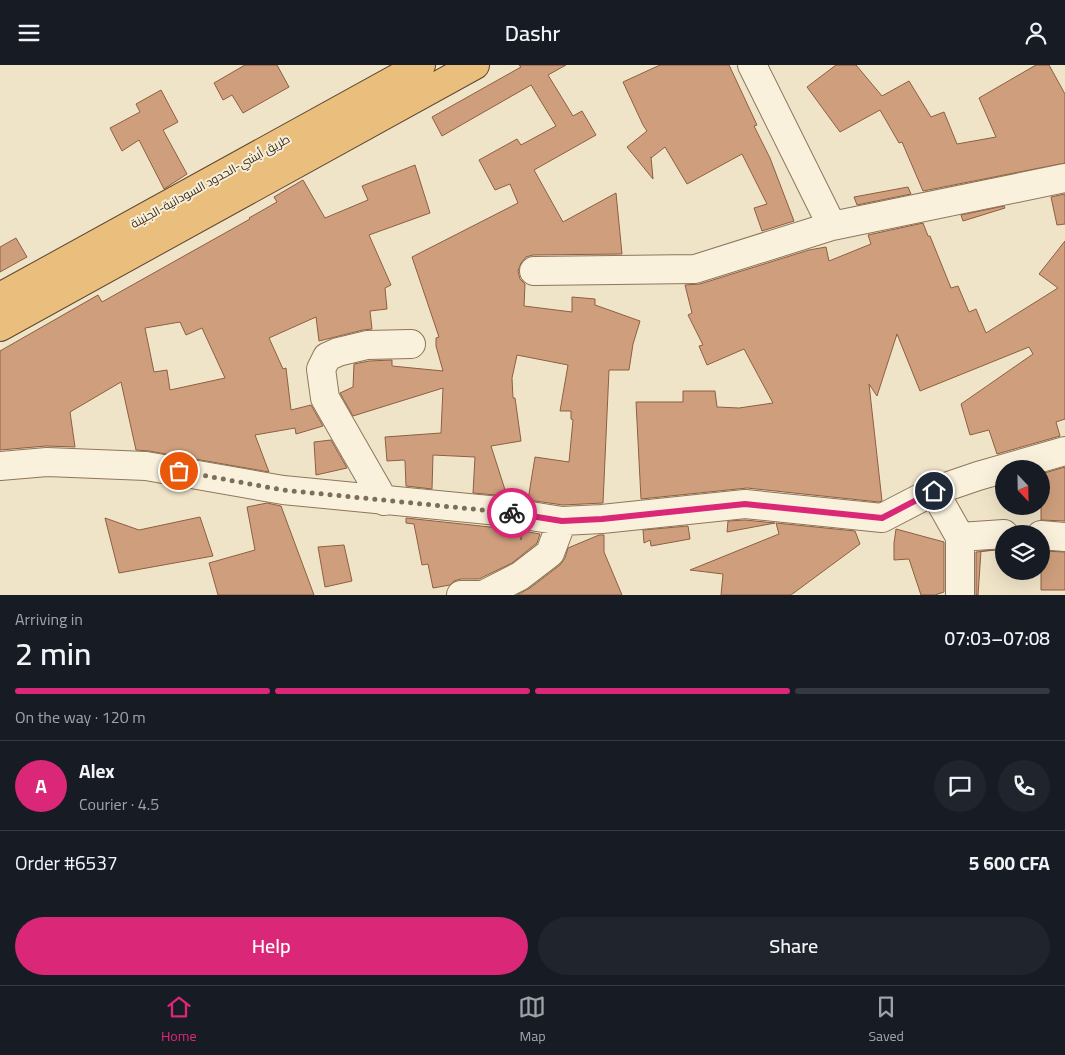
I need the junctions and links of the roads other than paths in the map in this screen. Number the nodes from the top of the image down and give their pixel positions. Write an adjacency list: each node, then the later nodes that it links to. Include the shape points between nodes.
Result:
1 (421, 65): 6 (highway, طريق أبشي-الحدود السودانية-الجنينة)
2 (475, 65): 7 (highway)
3 (752, 65): 5 (street)
4 (1065, 178): 5 (street)
5 (832, 227): 8 (street, via 695,269)
6 (88, 248): 7 (highway); 9 (highway, طريق أبشي-الحدود السودانية-الجنينة)
7 (104, 270): 10 (highway)
8 (534, 271)
9 (0, 297)
10 (0, 327)
11 (411, 344): 15 (street, via 367,345 338,352 327,357 322,369 325,398)
12 (1065, 451): 14 (street)
13 (0, 466): 15 (street, via 47,462 146,466 283,490)
14 (934, 491): 16 (street, via 882,518 745,504); 19 (street)
15 (384, 501): 16 (street, via 499,511)
16 (562, 521): 21 (street, via 550,553 520,576 483,595)
17 (995, 535): 19 (street)
18 (1050, 536): 20 (street)
19 (960, 537): 22 (street)
20 (1065, 537)
21 (461, 595)
22 (960, 595)

